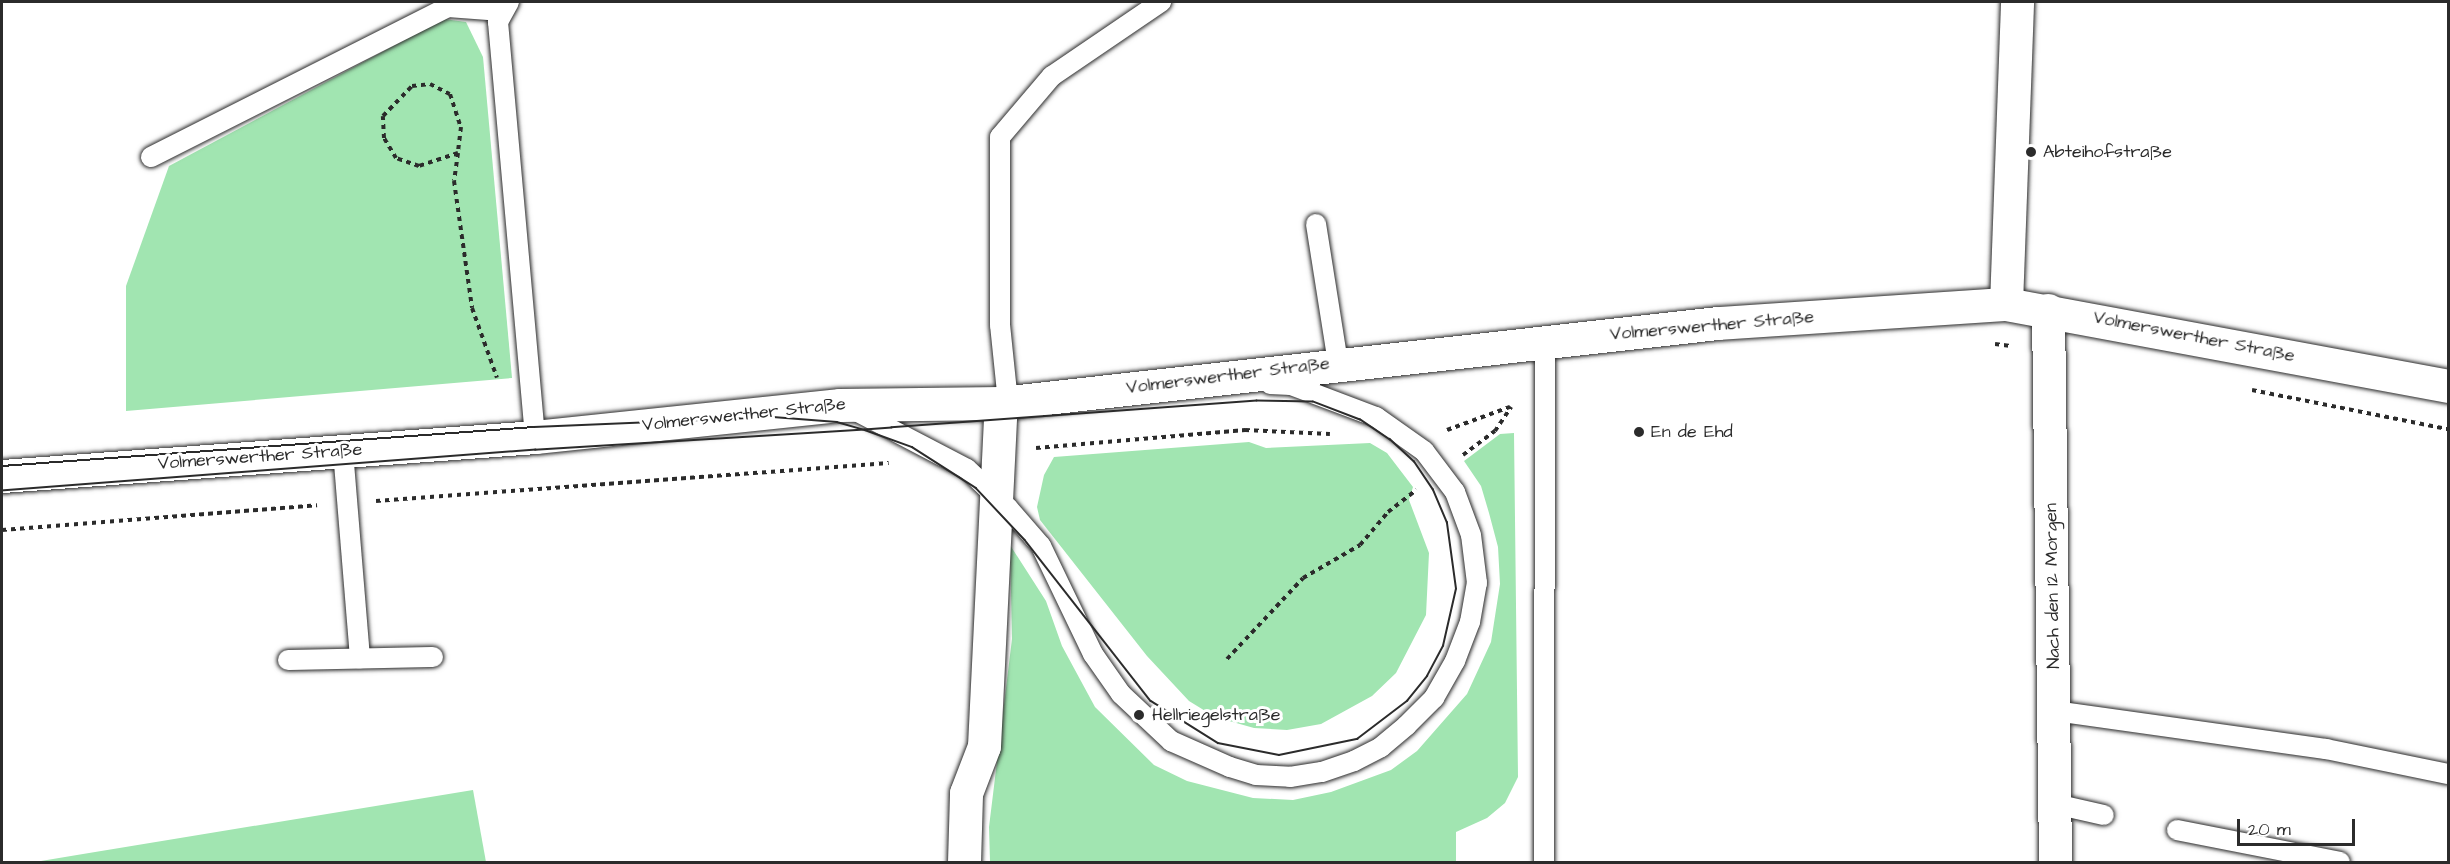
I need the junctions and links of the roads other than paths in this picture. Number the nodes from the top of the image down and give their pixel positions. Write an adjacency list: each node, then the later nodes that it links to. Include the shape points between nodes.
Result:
1 (1161, 2): 12 (lane, via 1052,76 1000,137 1000,325)
2 (2017, 2): 6 (street)
3 (506, 6): 4 (lane, via 448,7); 14 (lane, via 498,22)
4 (151, 157)
5 (1316, 224): 9 (lane)
6 (2006, 304): 7 (street, Volmerswerther Straße); 8 (street, Volmerswerther Straße, via 1718,323)
7 (2048, 310): 11 (street, Volmerswerther Straße); 21 (street, Nach den 12 Morgen)
8 (1545, 342): 9 (street, Volmerswerther Straße); 27 (lane)
9 (1338, 363): 10 (street, Volmerswerther Straße)
10 (1178, 382): 12 (street, Volmerswerther Straße); 17 (lane, via 1291,385 1376,417 1424,451 1455,492 1471,535 1477,583 1470,622 1455,661 1434,698 1381,747 1322,772 1290,777 1256,775 1171,741 1121,694 1093,654 1041,546)
11 (2448, 386)
12 (1005, 402): 13 (street, Volmerswerther Straße); 17 (street)
13 (840, 405): 14 (street, Volmerswerther Straße); 17 (lane, via 873,418 967,469)
14 (535, 436): 15 (street, Volmerswerther Straße)
15 (344, 451): 16 (street, Volmerswerther Straße); 19 (lane)
16 (2, 476)
17 (998, 498): 26 (street, via 984,746 966,793)
18 (433, 657): 19 (lane)
19 (360, 658): 20 (lane)
20 (288, 660)
21 (2055, 711): 22 (lane, via 2326,749); 23 (street, Nach den 12 Morgen)
22 (2448, 774)
23 (2055, 804): 24 (lane); 28 (street, Nach den 12 Morgen)
24 (2104, 815)
25 (2177, 830): 29 (lane)
26 (964, 862)
27 (1544, 862)
28 (2055, 862)
29 (2340, 862)

